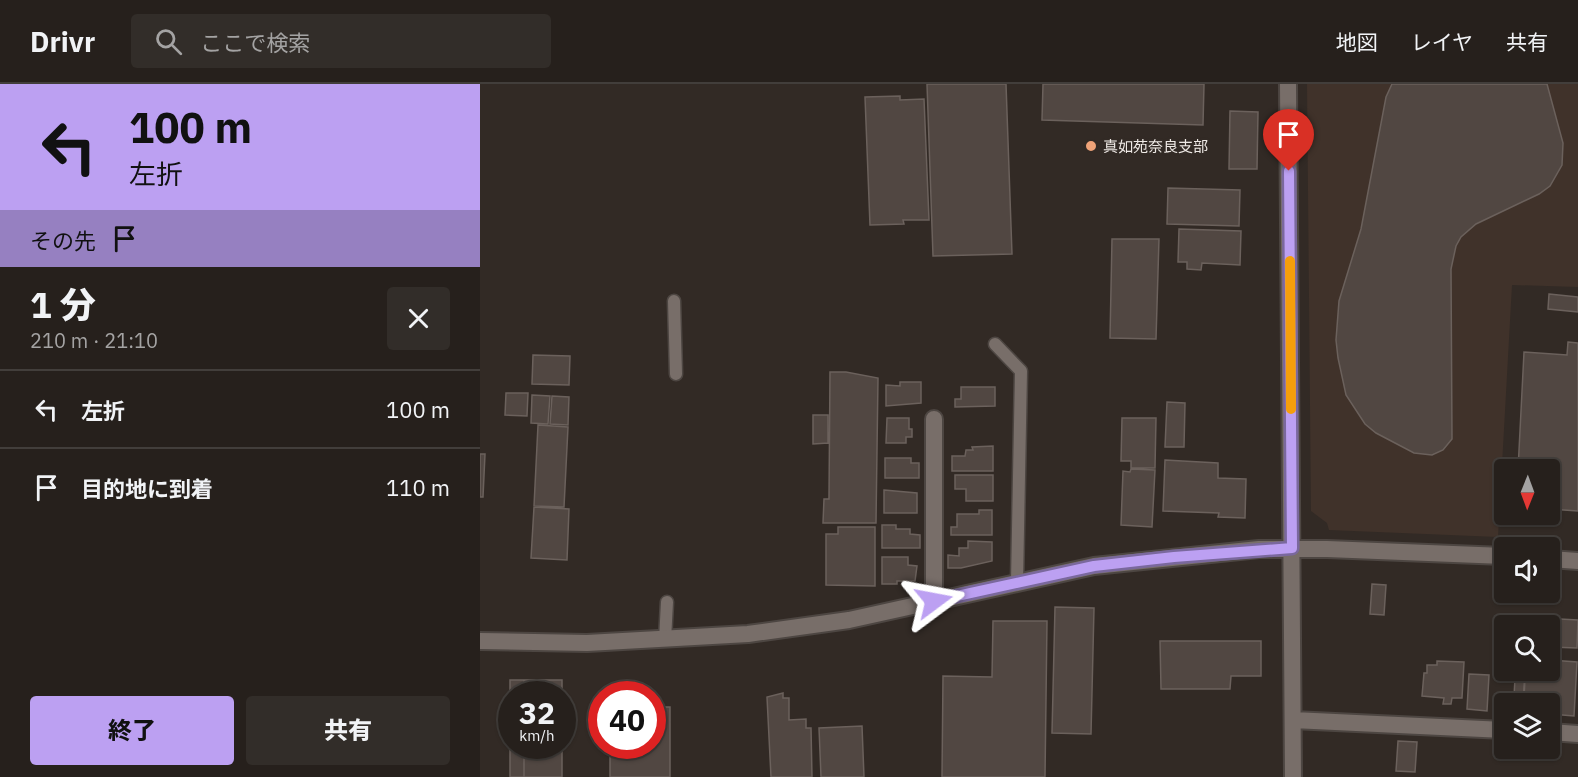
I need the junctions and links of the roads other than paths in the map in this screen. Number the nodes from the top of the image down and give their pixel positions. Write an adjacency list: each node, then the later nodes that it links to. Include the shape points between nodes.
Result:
1 (1288, 84): 6 (street)
2 (674, 302): 4 (lane)
3 (995, 344): 10 (lane, via 1021,371)
4 (676, 374)
5 (934, 419): 11 (street)
6 (1292, 548): 7 (street); 10 (street, via 1094,566); 15 (street)
7 (1494, 556)
8 (1560, 560): 9 (street)
9 (1578, 561)
10 (1017, 582): 11 (street)
11 (934, 601): 13 (street, via 849,620 748,634)
12 (667, 602): 13 (lane)
13 (665, 640): 14 (street)
14 (480, 641)
15 (1293, 720): 16 (street); 19 (street)
16 (1494, 730)
17 (1560, 733): 18 (street)
18 (1578, 734)
19 (1293, 777)

